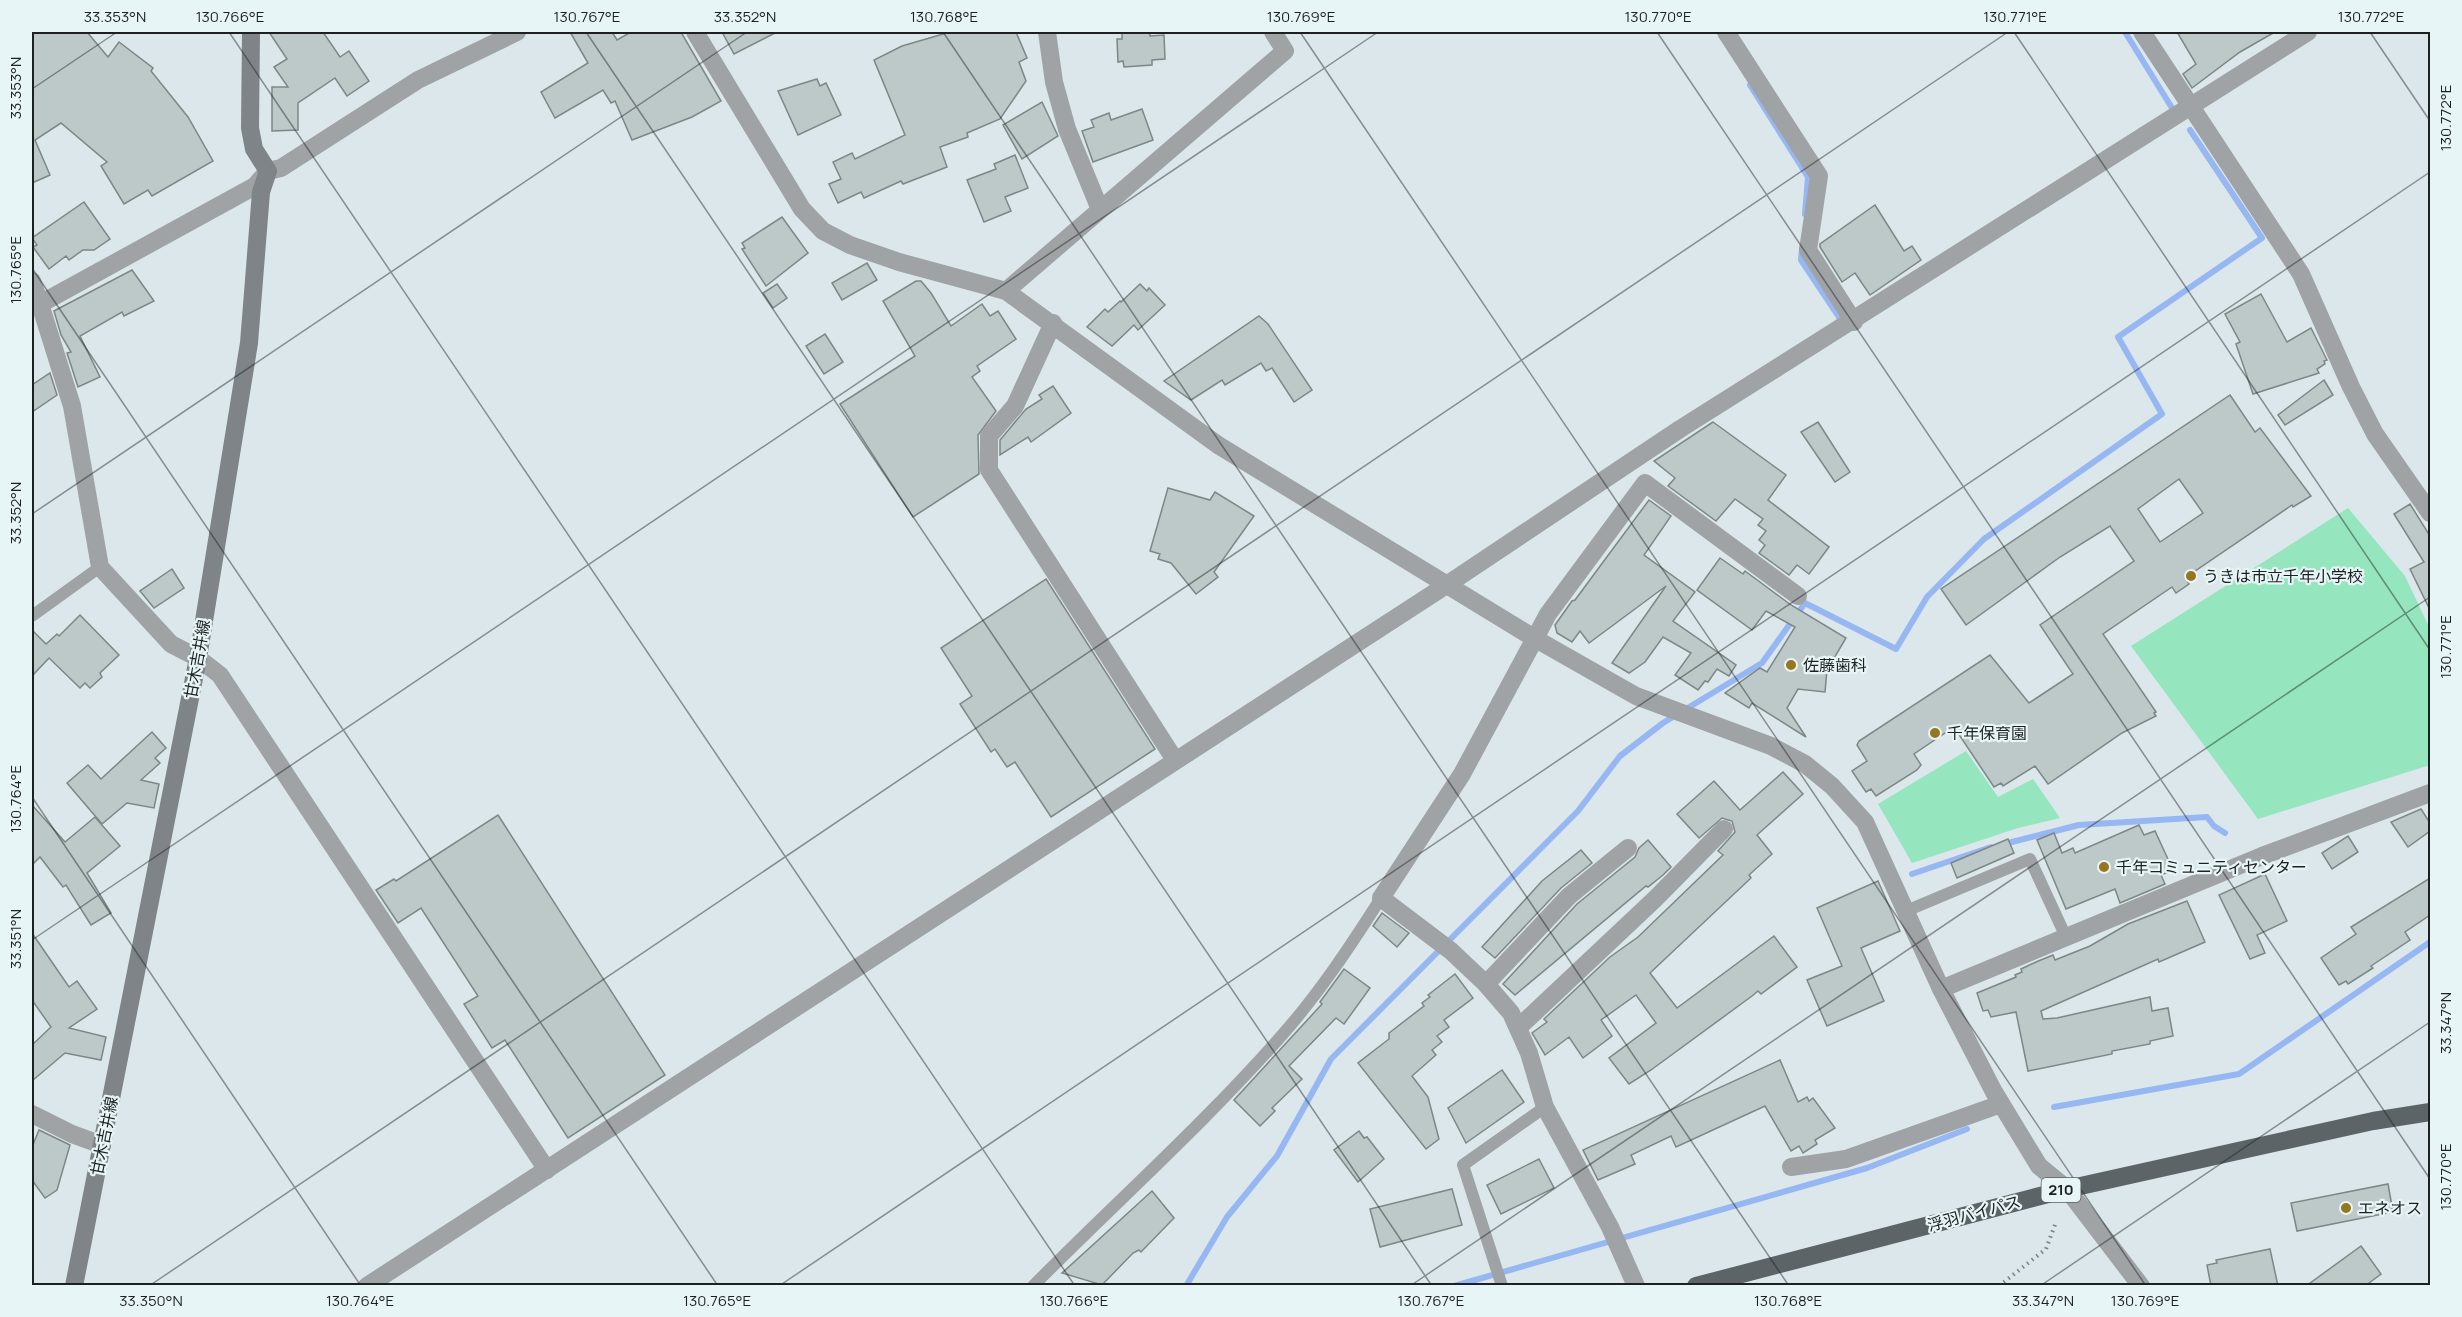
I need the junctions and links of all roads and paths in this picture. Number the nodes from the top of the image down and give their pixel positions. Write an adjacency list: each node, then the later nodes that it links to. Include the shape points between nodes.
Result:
1 (251, 32): 10 (main road, via 250,128 254,149)
2 (517, 32): 10 (street, via 418,80 281,168)
3 (695, 32): 13 (street, via 802,210 823,231 898,262)
4 (1047, 32): 11 (street, via 1054,82 1067,129)
5 (1273, 32): 11 (street, via 1285,51)
6 (1726, 32): 15 (street, via 1819,176 1808,250)
7 (2142, 32): 9 (street)
8 (2308, 32): 9 (street)
9 (2191, 107): 15 (street); 17 (street, via 2301,273 2375,434)
10 (268, 171): 14 (street, via 255,186); 23 (main road, 甘木吉井線, via 261,192 249,343)
11 (1099, 207): 13 (street)
12 (32, 281): 14 (street)
13 (1006, 291): 16 (street)
14 (40, 304): 18 (street, via 72,406)
15 (1854, 321): 19 (street, via 1680,429)
16 (1053, 323): 19 (street, via 1218,445); 24 (street, via 1015,406 989,436 989,470)
17 (2430, 513)
18 (100, 567): 21 (lane); 23 (street, via 171,644)
19 (1448, 584): 22 (street); 24 (street)
20 (1798, 596): 22 (street, via 1645,483)
21 (32, 616)
22 (1534, 638): 28 (street, via 1462,774); 29 (street, via 1636,696 1770,746 1805,764 1865,822)
23 (198, 658): 38 (main road, 甘木吉井線); 40 (street, via 220,675)
24 (1175, 760): 40 (street)
25 (2430, 793): 30 (street, via 2262,856)
26 (1724, 829): 33 (street)
27 (1628, 848): 31 (street, via 1569,896)
28 (1382, 898): 31 (street, via 1446,946); 45 (lane, via 1340,963 1283,1034)
29 (1906, 910): 30 (lane, via 2030,859); 32 (street)
30 (2066, 937): 32 (street)
31 (1486, 984): 33 (street, via 1511,1013)
32 (1941, 989): 34 (street)
33 (1518, 1028): 35 (street)
34 (2001, 1104): 39 (street, via 1846,1159); 41 (street, via 2039,1166)
35 (1545, 1107): 46 (lane, via 1462,1165); 47 (street, via 1610,1227)
36 (2430, 1112): 41 (highway, 浮羽バイパス / 210, via 2373,1121)
37 (32, 1114): 38 (street)
38 (102, 1145): 43 (main road, 甘木吉井線)
39 (1791, 1167)
40 (547, 1170): 44 (street)
41 (2067, 1189): 48 (highway, 浮羽バイパス / 210); 50 (street)
42 (2056, 1222): 49 (path, via 2046,1249)
43 (74, 1286)
44 (367, 1286)
45 (1033, 1286)
46 (1502, 1286)
47 (1636, 1286)
48 (1696, 1286)
49 (1999, 1286)
50 (2141, 1286)

